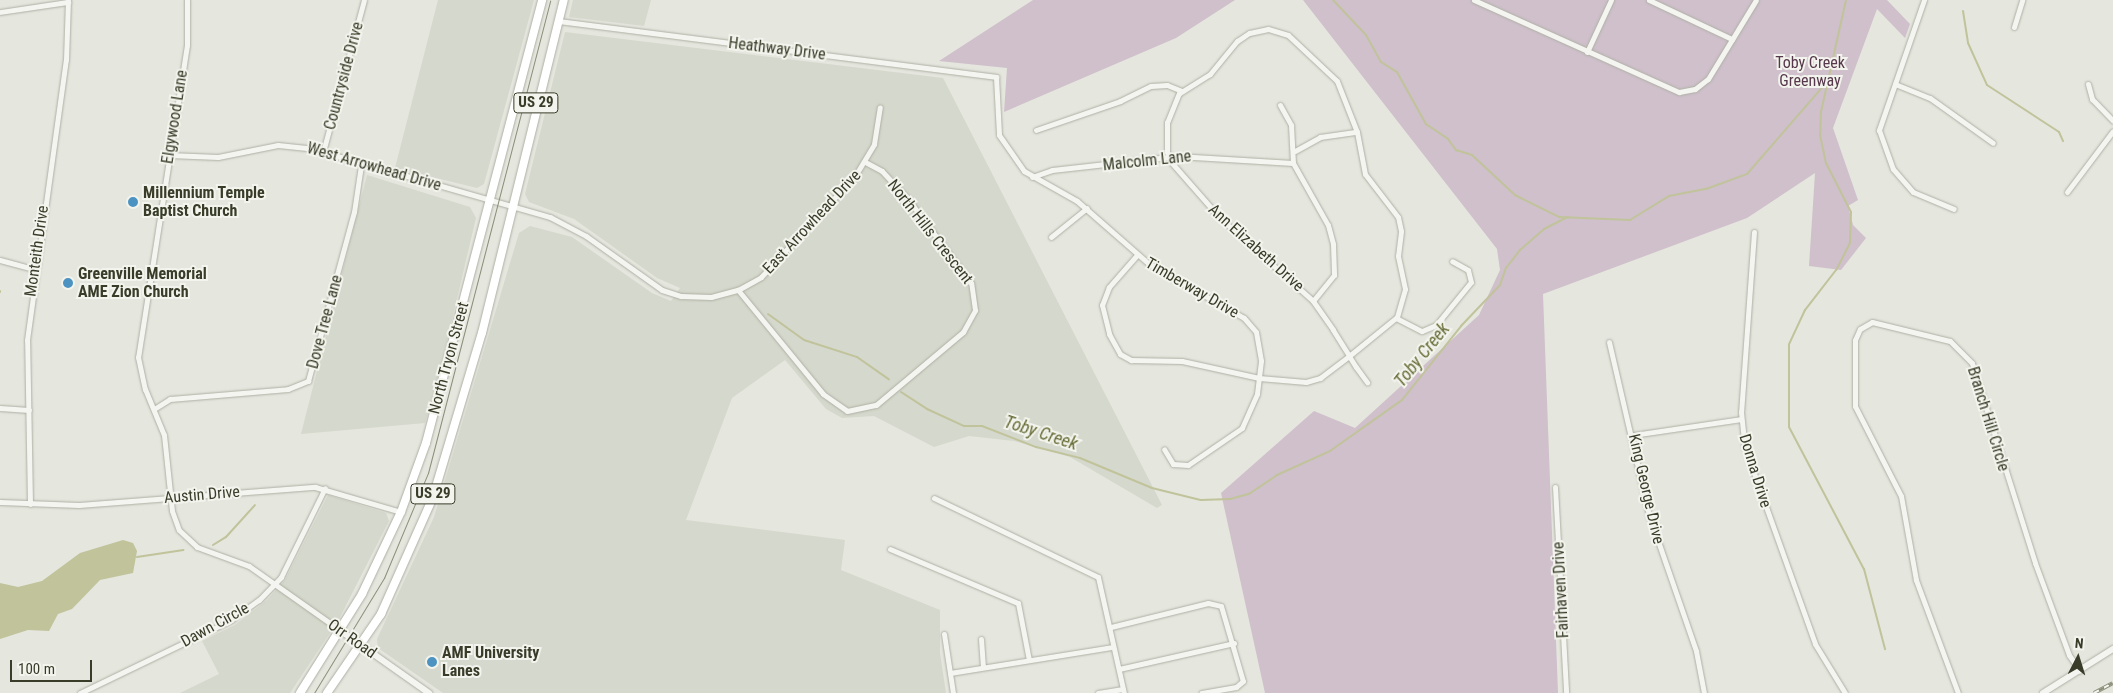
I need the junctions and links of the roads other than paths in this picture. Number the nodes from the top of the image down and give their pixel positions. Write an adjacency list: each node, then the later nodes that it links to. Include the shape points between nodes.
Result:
1 (187, 0): 30 (street, Elgywood Lane, via 188,37)
2 (364, 0): 29 (street, Countryside Drive)
3 (542, 0): 37 (main road, North Tryon Street / US 29)
4 (564, 0): 13 (main road, North Tryon Street / US 29)
5 (1474, 0): 16 (street)
6 (1611, 0): 16 (street)
7 (1649, 0): 15 (street)
8 (1756, 0): 15 (street)
9 (1924, 0): 18 (street)
10 (2022, 0): 14 (street)
11 (68, 1): 12 (street); 46 (street, Monteith Drive, via 66,60)
12 (0, 12)
13 (559, 21): 17 (street, Heathway Drive); 38 (main road, North Tryon Street / US 29)
14 (2014, 27)
15 (1732, 39): 16 (street, via 1708,79 1694,90 1679,92)
16 (1587, 52)
17 (996, 77): 35 (street, Timberway Drive, via 999,135 1009,154)
18 (1895, 84): 27 (street, via 1930,98); 40 (street, via 1880,123 1890,163 1913,192)
19 (2088, 84): 23 (street, via 2092,99)
20 (1182, 91): 24 (street, via 1166,85 1151,86 1120,101); 26 (street, via 1210,74 1243,36 1256,30 1275,30 1296,40 1330,71 1341,89); 31 (street, via 1167,122)
21 (1280, 105): 28 (street, via 1288,117)
22 (880, 107): 32 (street, East Arrowhead Drive, via 874,144)
23 (2113, 120)
24 (1036, 130)
25 (2113, 131): 36 (street)
26 (1357, 132): 28 (street, via 1320,137); 49 (street, via 1367,178 1401,224 1398,256 1405,297)
27 (1993, 143)
28 (1295, 151): 33 (street)
29 (323, 152): 30 (street, West Arrowhead Drive, via 278,145 218,157); 34 (street, West Arrowhead Drive)
30 (169, 155): 55 (street, Elgywood Lane, via 138,357 142,382)
31 (1168, 158): 33 (street, Malcolm Lane, via 1201,156); 35 (street, Malcolm Lane, via 1052,170); 48 (street, Ann Elizabeth Drive, via 1220,218)
32 (865, 162): 47 (street, East Arrowhead Drive, via 771,268); 47 (street, North Hills Crescent, via 882,171 908,199 971,283 976,302 966,328 876,405 848,411 823,394)
33 (1293, 163): 48 (street, via 1328,224 1333,244 1334,275 1329,286)
34 (361, 165): 37 (street, West Arrowhead Drive); 55 (street, Dove Tree Lane, via 354,212 308,381 288,389 170,399)
35 (1032, 177): 39 (street, Timberway Drive)
36 (2067, 192)
37 (488, 200): 38 (street, East Arrowhead Drive); 66 (main road, North Tryon Street / US 29, via 454,348)
38 (514, 207): 47 (street, East Arrowhead Drive, via 574,228 671,293 711,297); 74 (main road, North Tryon Street / US 29, via 470,379 433,497 381,614)
39 (1087, 208): 42 (street); 43 (street, Timberway Drive)
40 (1954, 209)
41 (1754, 232): 57 (street, Donna Drive)
42 (1051, 237)
43 (1137, 255): 52 (street, Timberway Drive, via 1250,323 1261,347); 52 (street, via 1109,287 1102,305 1105,322 1120,354 1130,360 1182,361)
44 (0, 260): 46 (street)
45 (1452, 261): 49 (street, via 1468,270 1472,282 1436,325 1422,331)
46 (34, 270): 56 (street, Monteith Drive, via 27,346)
47 (738, 290)
48 (1313, 301): 51 (street, Ann Elizabeth Drive)
49 (1396, 318): 51 (street)
50 (1609, 342): 58 (street, King George Drive)
51 (1349, 356): 52 (street, via 1320,378 1306,382); 53 (street, Ann Elizabeth Drive)
52 (1259, 378): 59 (street, Timberway Drive, via 1253,410 1235,436 1188,465 1173,464)
53 (1367, 382)
54 (0, 408): 56 (street)
55 (154, 409): 62 (street, Elgywood Lane, via 164,435)
56 (29, 410): 65 (street, Monteith Drive)
57 (1741, 418): 58 (street); 92 (street, Donna Drive, via 1747,455 1809,628 1827,667)
58 (1633, 435): 91 (street, King George Drive, via 1649,515 1696,651)
59 (1164, 449)
60 (1555, 487): 90 (street, Fairhaven Drive)
61 (325, 488): 62 (street, Austin Drive, via 279,488); 66 (street, Austin Drive); 68 (street, Dawn Circle)
62 (170, 498): 65 (street, Austin Drive); 68 (street, Orr Road, via 175,522 187,540 249,566)
63 (934, 498): 69 (street, via 1098,577)
64 (0, 502): 65 (street, Austin Drive)
65 (30, 504)
66 (401, 512): 70 (main road, North Tryon Street / US 29)
67 (890, 549): 77 (street, via 1018,603)
68 (275, 585): 70 (street, Orr Road); 83 (street, Dawn Circle, via 231,620)
69 (1111, 627): 73 (street, via 1214,603 1224,609); 75 (street)
70 (340, 631): 74 (street, Orr Road); 84 (main road, North Tryon Street / US 29)
71 (944, 634): 81 (street)
72 (981, 639): 78 (street)
73 (1234, 643): 79 (street); 89 (street, via 1243,681 1236,686)
74 (360, 645): 85 (main road, North Tryon Street / US 29); 86 (street, Orr Road)
75 (1113, 647): 77 (street); 79 (street)
76 (2113, 650): 80 (street)
77 (1029, 660): 78 (street)
78 (983, 667): 81 (street)
79 (1119, 669): 82 (street)
80 (2080, 671): 93 (street, Branch Hill Circle, via 2069,655 2035,563 1972,363 1950,341 1872,322 1860,329 1854,340 1855,406 1901,496 1916,580); 94 (street)
81 (950, 673): 87 (street)
82 (1124, 691): 88 (street)
83 (80, 693)
84 (300, 693)
85 (327, 693)
86 (429, 693)
87 (953, 693)
88 (1098, 693)
89 (1202, 693)
90 (1566, 693)
91 (1704, 693)
92 (1845, 693)
93 (1958, 693)
94 (2043, 693)

